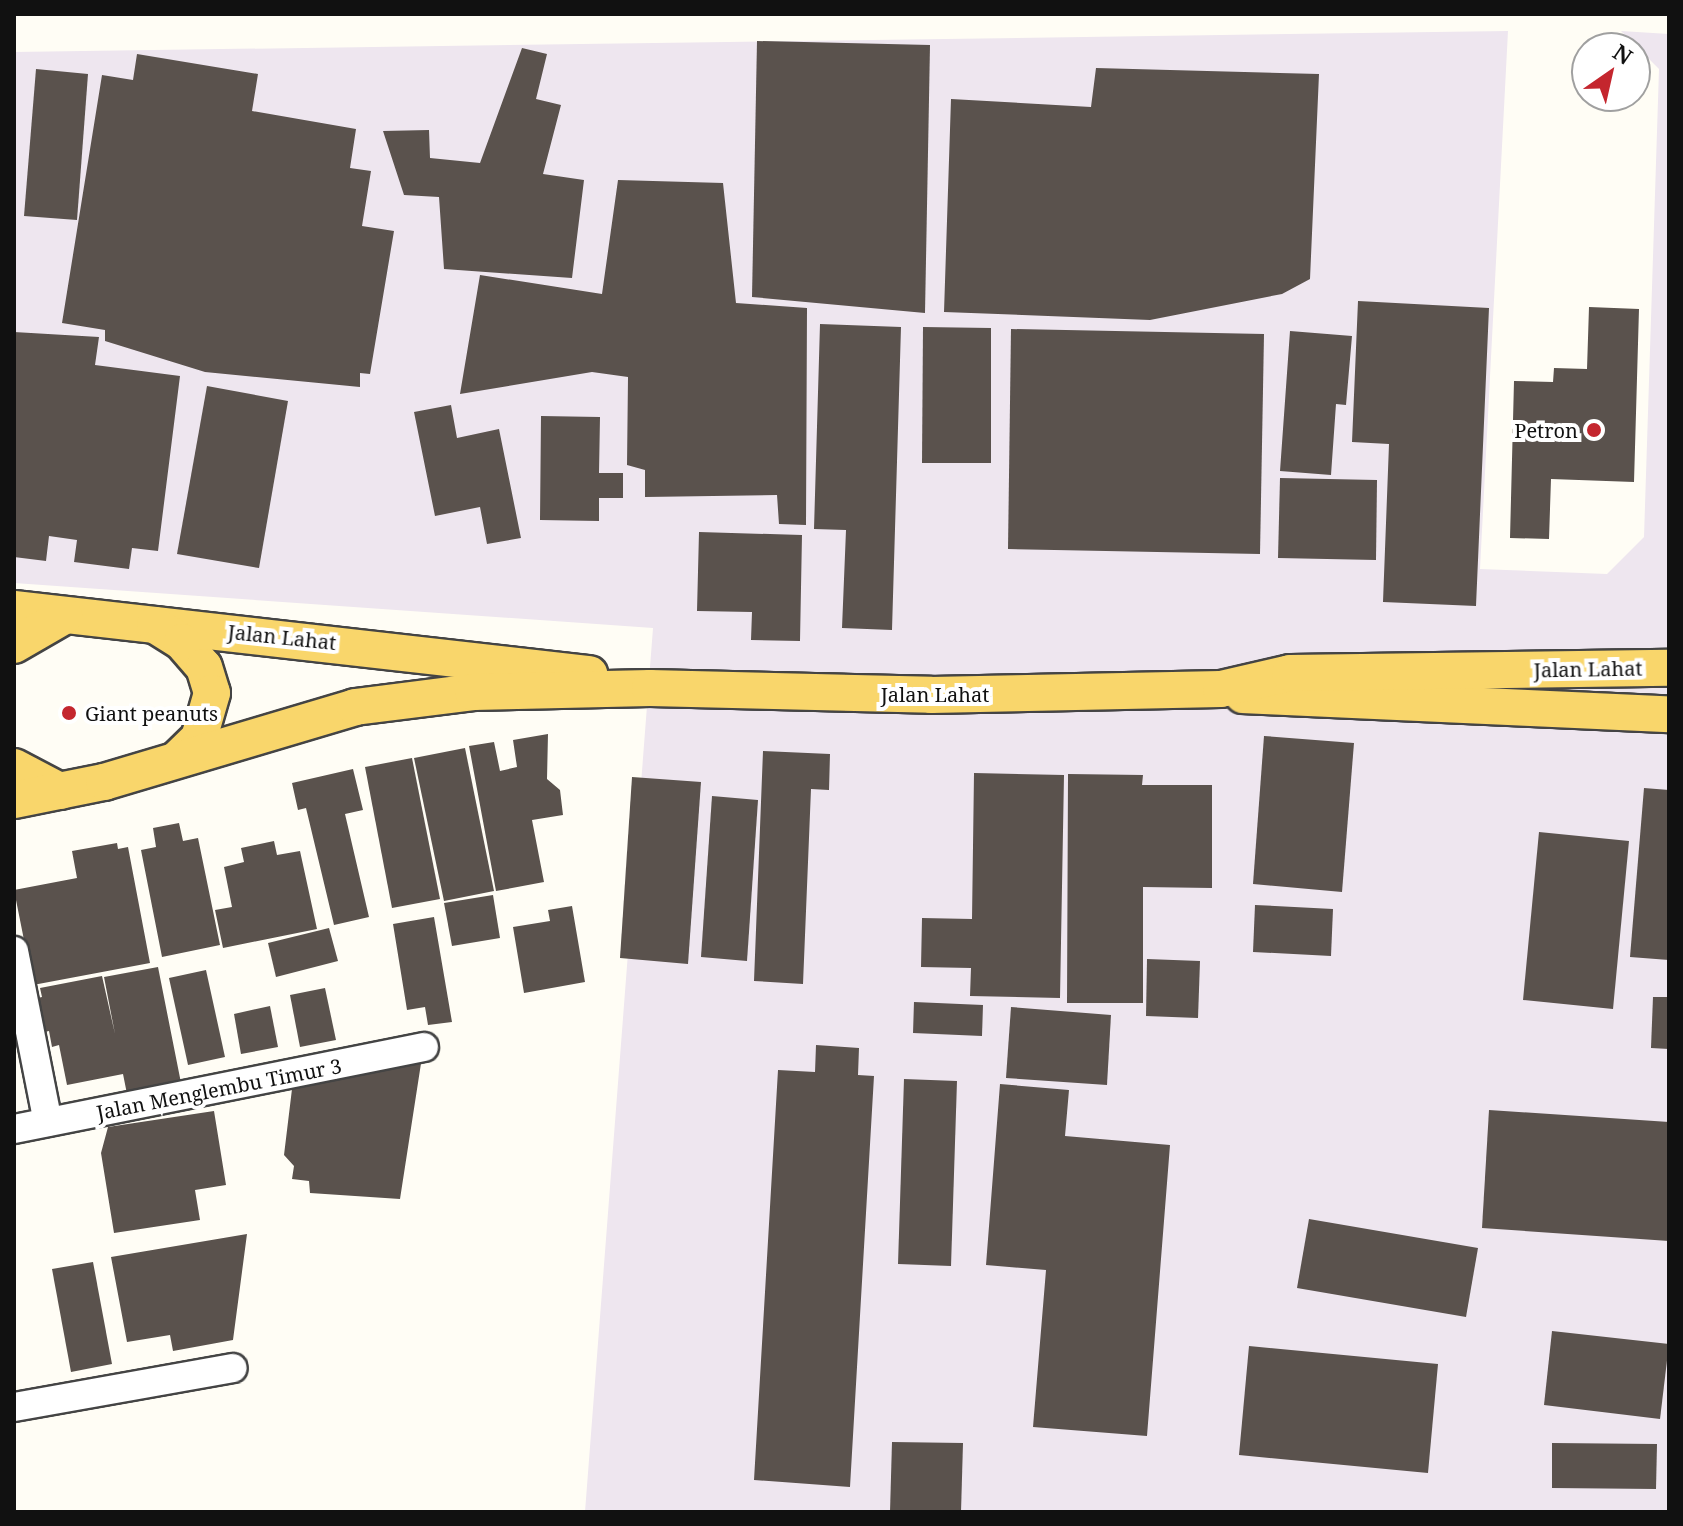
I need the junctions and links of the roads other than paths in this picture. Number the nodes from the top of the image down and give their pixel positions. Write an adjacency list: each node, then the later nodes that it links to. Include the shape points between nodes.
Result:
1 (14, 609): 2 (main road, Jalan Lahat)
2 (64, 616): 3 (main road, Jalan Lahat); 4 (main road)
3 (152, 624): 6 (main road, Jalan Lahat, via 483,657); 9 (main road, via 182,642 204,667 212,693 199,738)
4 (14, 645)
5 (1669, 668): 7 (main road, Jalan Lahat, via 1290,673)
6 (650, 688): 7 (main road, Jalan Lahat, via 931,695); 9 (main road, Jalan Lahat, via 473,692 355,707)
7 (1221, 689): 8 (main road, Jalan Lahat, via 1251,697 1380,705)
8 (1669, 714)
9 (177, 759): 11 (main road, Jalan Lahat)
10 (14, 767): 11 (main road)
11 (60, 791): 12 (main road, Jalan Lahat)
12 (14, 800)
13 (14, 951): 15 (street)
14 (424, 1047): 15 (street, Jalan Menglembu Timur 3)
15 (48, 1122): 16 (street, Jalan Menglembu Timur 3)
16 (14, 1129)
17 (233, 1368): 18 (street)
18 (14, 1407)

